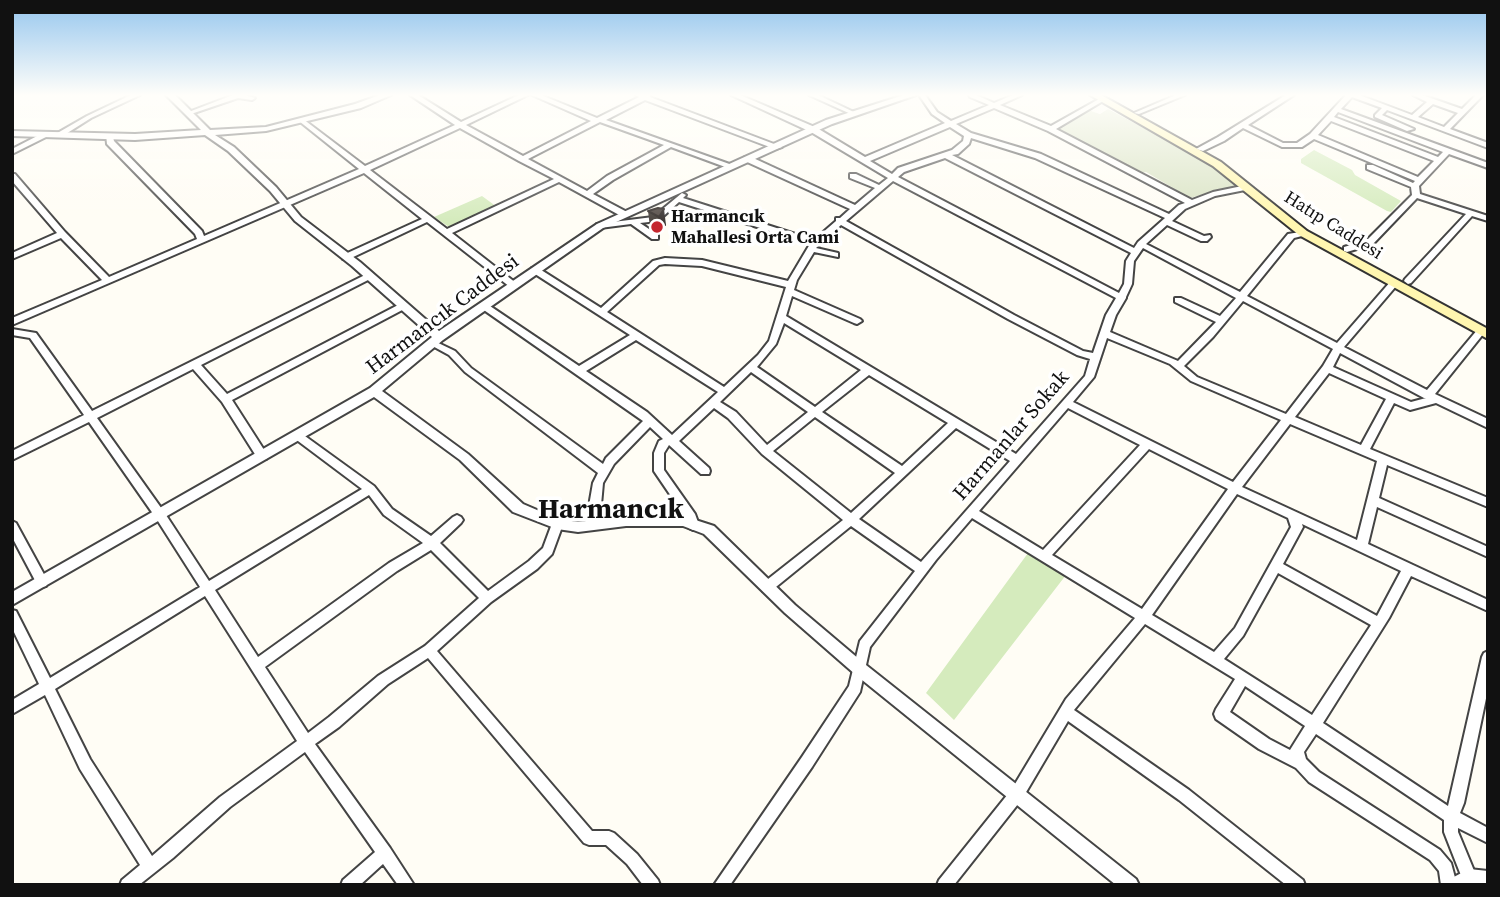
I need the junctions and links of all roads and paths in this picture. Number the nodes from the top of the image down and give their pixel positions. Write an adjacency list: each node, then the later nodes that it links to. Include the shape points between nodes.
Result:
1 (109, 136): 64 (street)
2 (46, 137): 30 (street)
3 (213, 137): 51 (street)
4 (323, 137): 39 (street)
5 (432, 137): 39 (street)
6 (482, 137): 32 (street)
7 (566, 137): 32 (street)
8 (647, 137): 25 (street)
9 (751, 137): 27 (street)
10 (799, 137): 27 (street, Harmancık Caddesi)
11 (825, 137): 34 (street)
12 (922, 137): 34 (street)
13 (967, 137): 31 (street)
14 (974, 137): 58 (street, via 1038,156)
15 (1066, 137): 50 (street)
16 (1170, 137): 46 (main road, Hatıp Caddesi)
17 (1179, 137): 28 (main road, Hatıp Caddesi)
18 (1222, 137): 28 (street)
19 (1266, 137): 20 (street, via 1282,145 1299,145)
20 (1312, 137)
21 (1315, 137): 47 (street)
22 (1379, 137): 35 (street)
23 (1410, 137): 29 (street)
24 (1463, 137): 26 (street)
25 (670, 145): 36 (street); 48 (street)
26 (1488, 146)
27 (778, 147): 33 (street, Harmancık Caddesi)
28 (1200, 149): 67 (main road, Hatıp Caddesi, via 1240,172 1307,228)
29 (1448, 151): 35 (street); 37 (street)
30 (12, 152)
31 (946, 155): 42 (street); 66 (street)
32 (522, 159): 43 (street)
33 (748, 159): 36 (street, Harmancık Caddesi); 52 (street)
34 (864, 160): 42 (street)
35 (1439, 160): 47 (street)
36 (731, 166): 44 (street, Harmancık Caddesi)
37 (1488, 166)
38 (1370, 167): 47 (street)
39 (366, 169): 51 (street); 55 (street)
40 (12, 176): 61 (street)
41 (853, 176): 45 (street)
42 (892, 177): 45 (street); 78 (street)
43 (559, 179): 48 (street); 59 (street)
44 (688, 184): 49 (street); 54 (street, Harmancık Caddesi)
45 (878, 187): 52 (street)
46 (1247, 187): 50 (street); 60 (main road, Hatıp Caddesi)
47 (1417, 187): 53 (street); 67 (street, via 1370,242)
48 (588, 194): 54 (street)
49 (679, 199): 54 (street, via 655,219); 65 (street)
50 (1192, 203): 58 (street)
51 (285, 204): 64 (street); 70 (street)
52 (854, 208): 57 (street)
53 (1471, 213): 56 (street); 74 (street)
54 (628, 218): 62 (street); 71 (street, Harmancık Caddesi, via 600,226)
55 (428, 219): 59 (street); 70 (street)
56 (1488, 219)
57 (839, 220): 65 (street); 94 (street, via 1011,317)
58 (1168, 220): 63 (street); 66 (street)
59 (446, 233): 76 (street)
60 (1303, 233): 75 (main road, Hatıp Caddesi); 79 (street, via 1292,236)
61 (62, 234): 69 (street); 73 (street)
62 (655, 237)
63 (1206, 237)
64 (202, 240): 73 (street)
65 (813, 246): 68 (street); 77 (street)
66 (1138, 248): 78 (street, Harmanlar Sokak, via 1130,261); 79 (street)
67 (1347, 249): 74 (main road, Hatıp Caddesi)
68 (835, 255)
69 (12, 256)
70 (346, 257): 72 (street)
71 (535, 270): 76 (street, Harmancık Caddesi); 83 (street)
72 (369, 276): 81 (street); 95 (street)
73 (108, 281): 87 (street)
74 (1408, 281): 88 (main road, Hatıp Caddesi)
75 (1394, 283): 88 (main road, Hatıp Caddesi); 93 (street)
76 (513, 285): 82 (street, Harmancık Caddesi)
77 (790, 288): 83 (street, via 702,263 665,261 656,263); 84 (street); 85 (street)
78 (1122, 298): 90 (street, Harmanlar Sokak)
79 (1242, 298): 86 (street); 93 (street)
80 (1178, 300): 86 (street)
81 (403, 306): 92 (street); 105 (street)
82 (484, 306): 92 (street, Harmancık Caddesi); 100 (street)
83 (602, 312): 91 (street)
84 (781, 317): 97 (street, via 773,342); 99 (street)
85 (858, 321)
86 (1222, 321): 96 (street)
87 (12, 322)
88 (1486, 331): 103 (street)
89 (12, 332): 109 (street, via 33,335)
90 (1105, 334): 94 (street, Harmanlar Sokak); 96 (street)
91 (637, 335): 100 (street); 102 (street)
92 (435, 340): 101 (street, Harmancık Caddesi); 123 (street)
93 (1339, 347): 98 (street); 103 (street)
94 (1097, 358): 107 (street, Harmanlar Sokak, via 1089,377)
95 (194, 363): 105 (street); 109 (street)
96 (1178, 366): 110 (street, via 1194,379)
97 (750, 367): 102 (street); 108 (street)
98 (1327, 368): 104 (street); 110 (street)
99 (869, 369): 108 (street); 112 (street)
100 (579, 371): 111 (street)
101 (374, 391): 114 (street, Harmancık Caddesi); 136 (street, via 464,457 518,508)
102 (723, 391): 106 (street)
103 (1432, 397): 104 (street, via 1410,406); 113 (street)
104 (1392, 398): 118 (street)
105 (226, 399): 120 (street)
106 (713, 402): 115 (street); 117 (street)
107 (1066, 403): 116 (street); 122 (street, Harmanlar Sokak)
108 (815, 411): 117 (street); 125 (street)
109 (90, 416): 119 (street); 131 (street)
110 (1289, 420): 118 (street); 126 (street)
111 (650, 421): 115 (street); 123 (street)
112 (956, 422): 122 (street); 125 (street)
113 (1488, 425)
114 (298, 435): 120 (street, Harmancık Caddesi); 127 (street)
115 (671, 440): 124 (street); 137 (street, via 659,453 659,471)
116 (1147, 444): 126 (street); 142 (street)
117 (766, 451): 134 (street)
118 (1363, 451): 121 (street)
119 (12, 456)
120 (262, 456): 131 (street, Harmancık Caddesi)
121 (1383, 459): 128 (street); 129 (street)
122 (1017, 460): 130 (street, Harmanlar Sokak)
123 (604, 471): 135 (street, via 595,506)
124 (705, 471)
125 (902, 471): 134 (street)
126 (1235, 488): 132 (street); 153 (street)
127 (370, 489): 139 (street, via 388,512); 148 (street)
128 (1373, 500): 140 (street); 141 (street)
129 (1488, 503)
130 (971, 512): 142 (street); 144 (street, Harmanlar Sokak)
131 (160, 515): 146 (street, Harmancık Caddesi); 148 (street)
132 (1293, 516): 140 (street); 143 (street, via 1297,527)
133 (457, 520): 139 (street)
134 (851, 520): 144 (street); 147 (street)
135 (608, 523): 136 (street); 137 (street)
136 (557, 524): 149 (street, via 548,551)
137 (693, 524): 147 (street, via 709,530)
138 (12, 526): 146 (street)
139 (432, 543): 149 (street); 158 (street)
140 (1362, 548): 145 (street)
141 (1488, 552)
142 (1044, 556): 153 (street)
143 (1276, 566): 154 (street); 157 (street, via 1239,632)
144 (923, 570): 159 (street, Harmanlar Sokak, via 864,645)
145 (1408, 570): 151 (street); 154 (street)
146 (42, 582): 150 (street, Harmancık Caddesi)
147 (766, 587): 159 (street)
148 (206, 589): 158 (street); 161 (street)
149 (487, 598): 155 (street)
150 (12, 599)
151 (1488, 606)
152 (12, 615): 161 (street)
153 (1144, 616): 157 (street); 163 (street)
154 (1379, 623): 164 (street)
155 (429, 650): 165 (street); 176 (street, via 589,838 609,838)
156 (1488, 657): 168 (street)
157 (1215, 660): 160 (street)
158 (256, 666): 165 (street)
159 (861, 670): 167 (street); 177 (street, Harmanlar Sokak, via 855,688 807,762)
160 (1243, 677): 164 (street); 166 (street, via 1221,714)
161 (46, 687): 162 (street); 171 (street, via 85,764)
162 (12, 708)
163 (1066, 712): 167 (street); 180 (street, via 1184,795)
164 (1314, 723): 166 (street, via 1297,751); 168 (street)
165 (305, 741): 170 (street); 171 (street)
166 (1301, 763): 181 (street, via 1314,777 1434,855 1446,868)
167 (1017, 794): 178 (street); 179 (street)
168 (1451, 816): 169 (street); 172 (street, via 1451,832)
169 (1488, 836)
170 (385, 853): 174 (street); 175 (street)
171 (149, 866): 173 (street)
172 (1471, 881)
173 (127, 885)
174 (348, 885)
175 (407, 885)
176 (653, 885)
177 (720, 885)
178 (944, 885)
179 (1130, 885)
180 (1298, 885)
181 (1449, 885)

